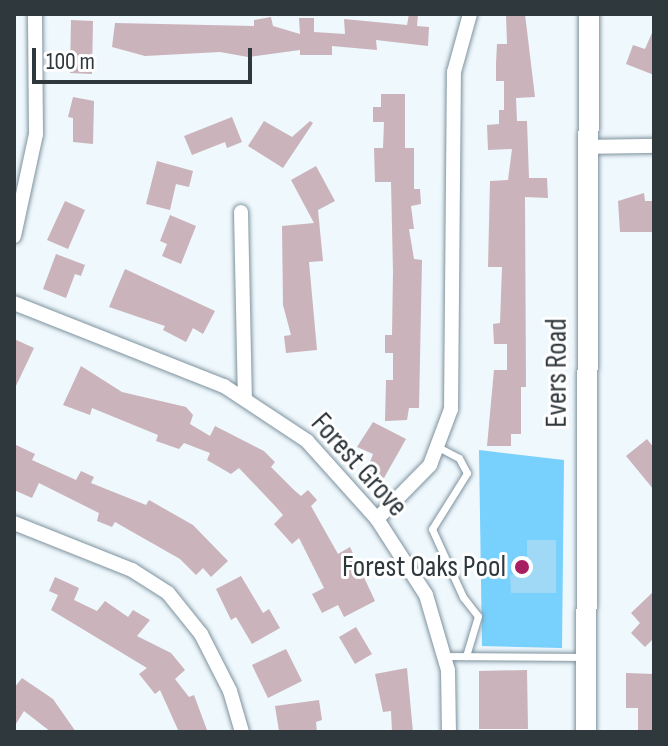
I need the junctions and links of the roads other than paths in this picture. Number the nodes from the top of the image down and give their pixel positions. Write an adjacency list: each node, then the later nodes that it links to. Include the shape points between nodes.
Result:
1 (35, 14): 7 (street, via 36,134)
2 (470, 14): 10 (street, via 454,72 451,409)
3 (589, 14): 5 (main road, Evers Road)
4 (654, 146): 5 (street)
5 (587, 147): 15 (main road, Evers Road)
6 (241, 212): 9 (street)
7 (14, 236)
8 (14, 303): 9 (street, Forest Grove)
9 (245, 397): 11 (street, Forest Grove, via 307,441)
10 (440, 448): 11 (street, via 422,478); 14 (lane, via 459,458 467,473 432,529 463,597 478,616)
11 (377, 519): 13 (street, Forest Grove, via 426,595)
12 (14, 523): 16 (street, via 132,570 168,593 201,634 230,691)
13 (444, 656): 14 (lane); 17 (street, Forest Grove)
14 (466, 656): 15 (lane)
15 (586, 657): 18 (main road, Evers Road)
16 (242, 732)
17 (449, 732)
18 (586, 732)

